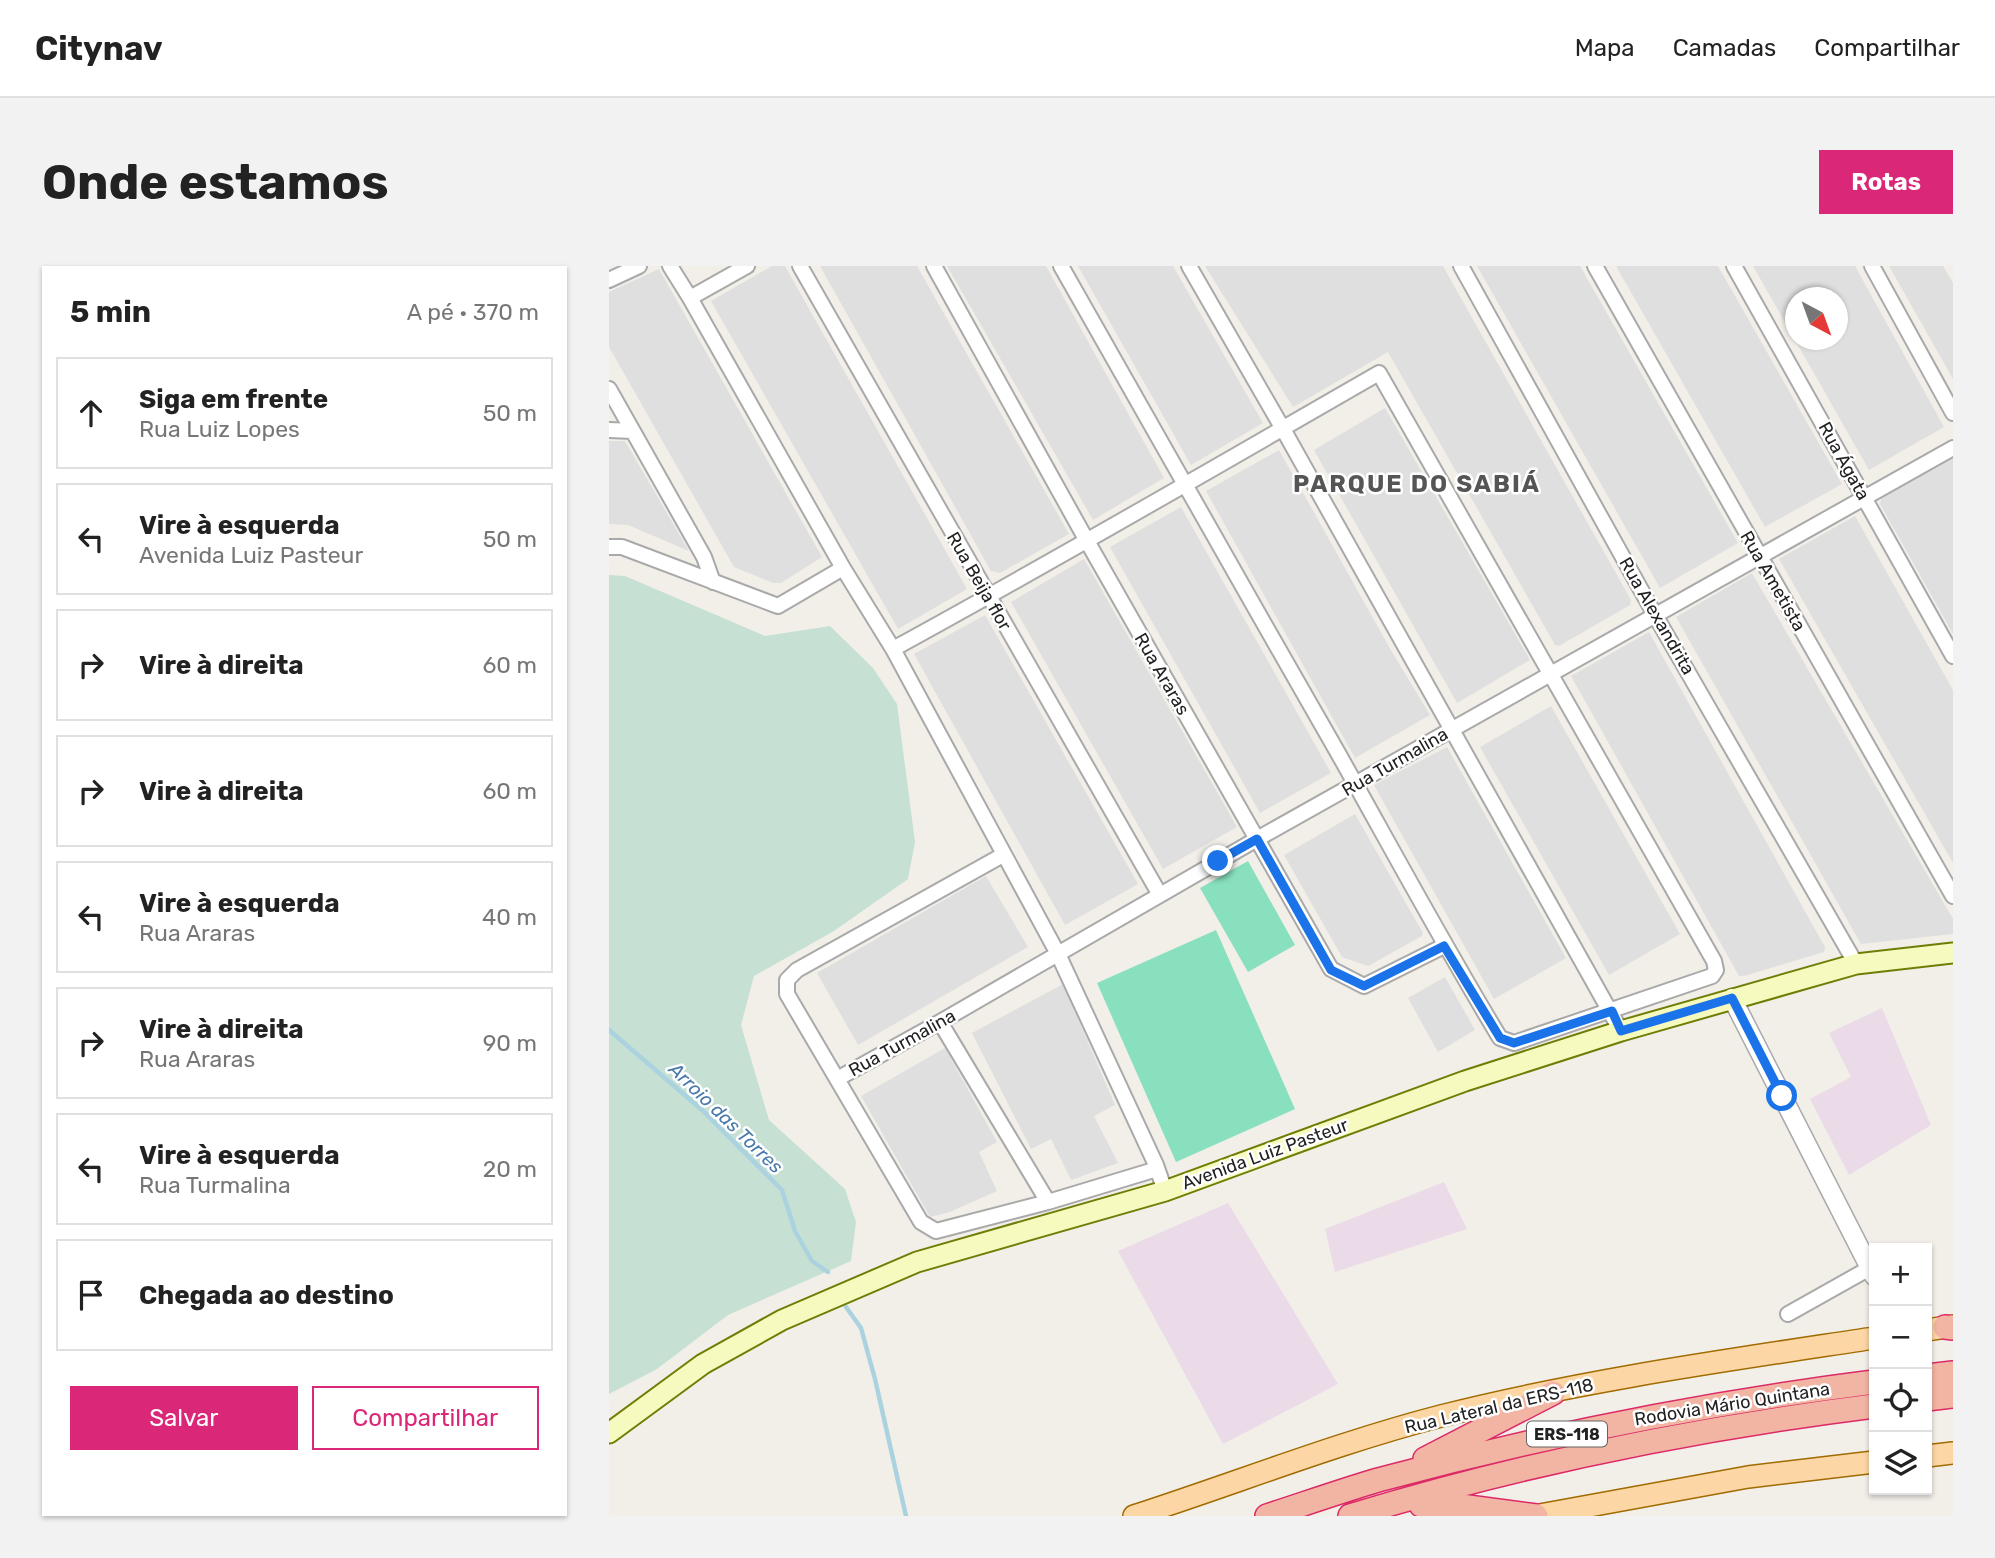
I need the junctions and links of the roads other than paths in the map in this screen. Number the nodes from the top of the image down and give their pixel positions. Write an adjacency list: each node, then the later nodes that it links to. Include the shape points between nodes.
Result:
1 (639, 266): 12 (street)
2 (670, 266): 13 (street)
3 (747, 266): 13 (street)
4 (800, 266): 27 (street, Rua Beija flor)
5 (934, 266): 22 (street, Rua Araras)
6 (1061, 266): 20 (street)
7 (1189, 266): 16 (street)
8 (1461, 266): 28 (street, Rua Alexandrita)
9 (1595, 266): 24 (street, Rua Ametista)
10 (1734, 266): 21 (street, Rua Ágata)
11 (1872, 266): 15 (street)
12 (609, 280)
13 (690, 298): 25 (street)
14 (609, 389): 18 (street)
15 (1953, 413)
16 (1283, 429): 20 (street); 31 (street, via 1379,373); 32 (street)
17 (609, 430): 18 (street)
18 (632, 431): 26 (street, via 704,557)
19 (1953, 447): 21 (street, Rua Turmalina)
20 (1185, 485): 22 (street); 33 (street)
21 (1864, 498): 24 (street, Rua Turmalina); 30 (street, Rua Ágata)
22 (1087, 541): 27 (street); 34 (street, Rua Araras)
23 (609, 547): 26 (street, via 622,547)
24 (1759, 556): 28 (street, Rua Turmalina); 37 (street, Rua Ametista)
25 (843, 568): 26 (street, via 778,606); 29 (street)
26 (713, 582)
27 (988, 597): 29 (street); 36 (street, Rua Beija flor)
28 (1655, 615): 31 (street, Rua Turmalina); 41 (street, Rua Alexandrita)
29 (893, 649): 35 (street)
30 (1953, 656)
31 (1550, 674): 32 (street, Rua Turmalina); 43 (street, via 1716,970 1712,976)
32 (1453, 729): 33 (street, Rua Turmalina); 43 (street)
33 (1355, 785): 34 (street, Rua Turmalina); 38 (street)
34 (1257, 839): 36 (street, Rua Turmalina); 38 (street, Rua Araras, via 1331,970 1364,986)
35 (1003, 855): 40 (street); 46 (street, via 797,970 787,980 787,994)
36 (1160, 895): 40 (street, Rua Turmalina)
37 (1953, 896)
38 (1444, 946): 43 (street, via 1500,1038 1514,1043)
39 (1953, 953): 41 (main road, Avenida Luiz Pasteur)
40 (1058, 954): 44 (street, Rua Turmalina); 47 (street)
41 (1856, 964): 42 (main road, Avenida Luiz Pasteur)
42 (1732, 998): 45 (main road, Avenida Luiz Pasteur); 50 (street)
43 (1612, 1011): 45 (street)
44 (940, 1022): 46 (street, Rua Turmalina); 49 (street)
45 (1621, 1031): 48 (main road, Avenida Luiz Pasteur, via 1465,1081)
46 (837, 1079): 49 (street, via 922,1222 936,1231)
47 (1157, 1169): 48 (street); 49 (street)
48 (1165, 1191): 61 (main road, Avenida Luiz Pasteur, via 917,1262 782,1320 703,1364)
49 (1048, 1202)
50 (1869, 1266)
51 (1869, 1274): 52 (street)
52 (1788, 1314)
53 (1869, 1339): 57 (main road, Rua Lateral da ERS-118)
54 (1953, 1373): 55 (highway)
55 (1932, 1375)
56 (1869, 1383): 65 (highway, Rodovia Mário Quintana / ERS-118, via 1689,1409)
57 (1553, 1392): 65 (highway); 67 (main road, Rua Lateral da ERS-118, via 1374,1435)
58 (1953, 1396): 59 (highway)
59 (1932, 1398)
60 (1869, 1407): 66 (highway, Rodovia Mário Quintana / ERS-118, via 1567,1460)
61 (609, 1433)
62 (1953, 1453): 63 (main road)
63 (1932, 1455)
64 (1869, 1463): 70 (main road, via 1748,1477)
65 (1377, 1481): 68 (highway, Rodovia Mário Quintana / ERS-118)
66 (1386, 1506): 69 (highway, Rodovia Mário Quintana / ERS-118); 70 (highway, via 1453,1505)
67 (1133, 1516)
68 (1267, 1516)
69 (1350, 1516)
70 (1535, 1516)

